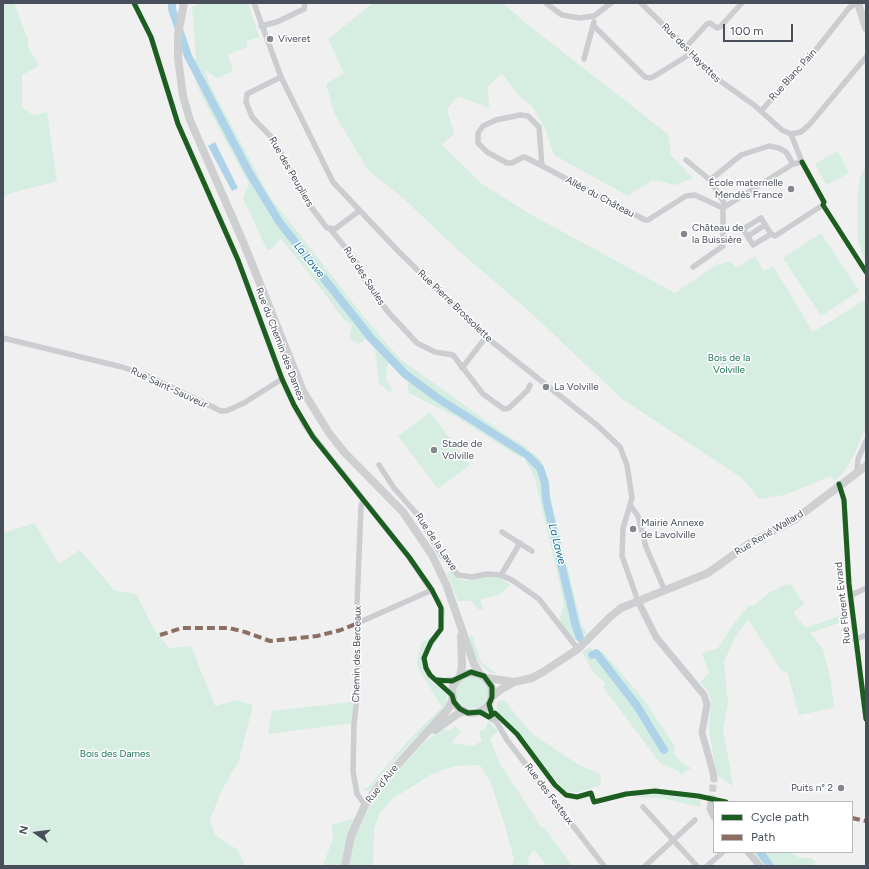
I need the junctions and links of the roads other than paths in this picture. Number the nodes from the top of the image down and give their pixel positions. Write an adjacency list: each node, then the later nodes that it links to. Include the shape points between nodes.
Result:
1 (134, 3): 35 (street, Rue du Chemin des Dames, via 151,37 178,124 238,260)
2 (184, 3): 54 (main road, via 178,35 178,58 183,96 190,120 244,244 303,391 329,433 345,453 392,499 432,555 446,584)
3 (254, 3): 13 (street, Rue Pierre Brossolette)
4 (305, 3): 13 (street, via 304,9 277,22)
5 (546, 3): 10 (street, via 554,10 570,17)
6 (611, 3): 10 (street)
7 (641, 3): 15 (street, Rue des Hayettes)
8 (742, 3): 15 (street, via 720,27 707,24)
9 (857, 3): 11 (main road); 14 (main road); 20 (street, Rue Blanc Pain, via 849,8 811,56)
10 (594, 16): 12 (street)
11 (866, 16)
12 (593, 25): 16 (street, via 645,77 653,77); 18 (street)
13 (261, 26): 19 (street, Rue Pierre Brossolette)
14 (866, 28)
15 (686, 47): 16 (street, Rue des Hayettes)
16 (692, 53): 20 (street, Rue des Hayettes, via 721,83)
17 (866, 57): 21 (street, via 810,124 801,132)
18 (584, 59)
19 (281, 77): 28 (street, Rue Pierre Brossolette, via 333,182); 29 (street, Rue des Peupliers, via 247,94 246,102 252,117 273,139 311,207)
20 (761, 111): 21 (street, Rue des Hayettes, via 782,130)
21 (791, 134): 23 (street)
22 (686, 160): 26 (street)
23 (802, 162): 24 (street); 30 (street, via 824,202 823,205)
24 (793, 164): 26 (street, via 786,152 769,146 742,155); 27 (street)
25 (542, 166): 25 (street, Allée du Château, via 523,157 507,163 482,148 478,143 478,134 483,126 496,120 528,116 539,128); 27 (street, Allée du Château, via 644,220 686,196 695,195)
26 (710, 180): 27 (street)
27 (724, 207): 31 (street, via 723,246)
28 (359, 211): 29 (street); 32 (street, Rue Pierre Brossolette)
29 (331, 230): 34 (street, Rue des Saules, via 354,258 369,287 408,335 428,350 450,354)
30 (773, 235): 30 (street, via 761,218 743,229 753,245)
31 (693, 267)
32 (486, 337): 34 (street); 43 (street, Rue Pierre Brossolette, via 602,429 620,447 632,488)
33 (3, 338): 35 (street, Rue Saint-Sauveur, via 122,367 148,376 221,411 244,403)
34 (462, 368): 36 (street, via 483,394 504,409 509,408)
35 (282, 380): 42 (street, Rue du Chemin des Dames, via 305,426)
36 (530, 385)
37 (866, 441): 40 (street, via 858,459)
38 (379, 465): 47 (street, Rue de la Lawe, via 394,488 416,513 442,556 458,575)
39 (866, 466): 40 (main road, Rue René Wallard)
40 (857, 472): 41 (main road, Rue René Wallard)
41 (839, 484): 50 (main road, Rue René Wallard, via 794,520 750,543 708,573); 51 (street, Rue Florent Evrard, via 844,500)
42 (363, 500): 49 (street, Rue du Chemin des Dames); 53 (street, Chemin des Berceaux)
43 (630, 506): 50 (street, via 638,516 646,547); 52 (street, Rue Pierre Brossolette, via 621,548 624,565)
44 (502, 532): 45 (street)
45 (520, 543): 46 (street); 47 (street)
46 (532, 551)
47 (501, 575): 57 (street, Rue de la Lawe, via 539,599)
48 (866, 588): 51 (street)
49 (432, 590): 53 (street); 61 (street, Rue du Chemin des Dames, via 441,608 442,623 424,658 430,675)
50 (665, 591): 52 (main road, Rue René Wallard)
51 (850, 596): 56 (street, Rue Florent Evrard)
52 (638, 600): 57 (main road, Rue René Wallard, via 610,617); 70 (street, via 656,637 704,694 707,704 702,733)
53 (358, 623): 72 (street, Chemin des Berceaux, via 358,689 353,771 356,794)
54 (460, 625): 58 (main road); 59 (main road, via 462,650)
55 (866, 635): 56 (street)
56 (855, 640): 67 (street, Rue Florent Evrard)
57 (578, 649): 62 (main road, via 532,678)
58 (480, 674): 59 (main road, via 467,673); 60 (main road)
59 (458, 678): 61 (street); 63 (main road, via 454,684)
60 (487, 678): 62 (main road); 64 (main road, via 492,687)
61 (437, 680): 63 (street, Rue du Chemin des Dames)
62 (514, 682): 64 (main road, via 500,690)
63 (452, 697): 65 (main road, via 457,706); 69 (main road, Rue d'Aire, via 449,708)
64 (491, 701): 66 (main road); 68 (street, Rue des Festeux)
65 (464, 711): 66 (main road); 69 (main road, Rue d'Aire)
66 (480, 712): 68 (street)
67 (866, 716)
68 (496, 721): 80 (street, Rue des Festeux, via 507,740)
69 (427, 733): 72 (main road, Rue d'Aire, via 380,784)
70 (714, 779)
71 (711, 802): 74 (street, via 710,809)
72 (365, 805): 79 (main road, Rue d'Aire, via 352,836)
73 (643, 807): 76 (street)
74 (713, 815)
75 (695, 820): 76 (street)
76 (674, 840): 81 (street); 82 (street)
77 (722, 853): 83 (street)
78 (749, 853): 84 (street)
79 (345, 866)
80 (604, 866)
81 (645, 866)
82 (697, 866)
83 (708, 866)
84 (760, 866)

